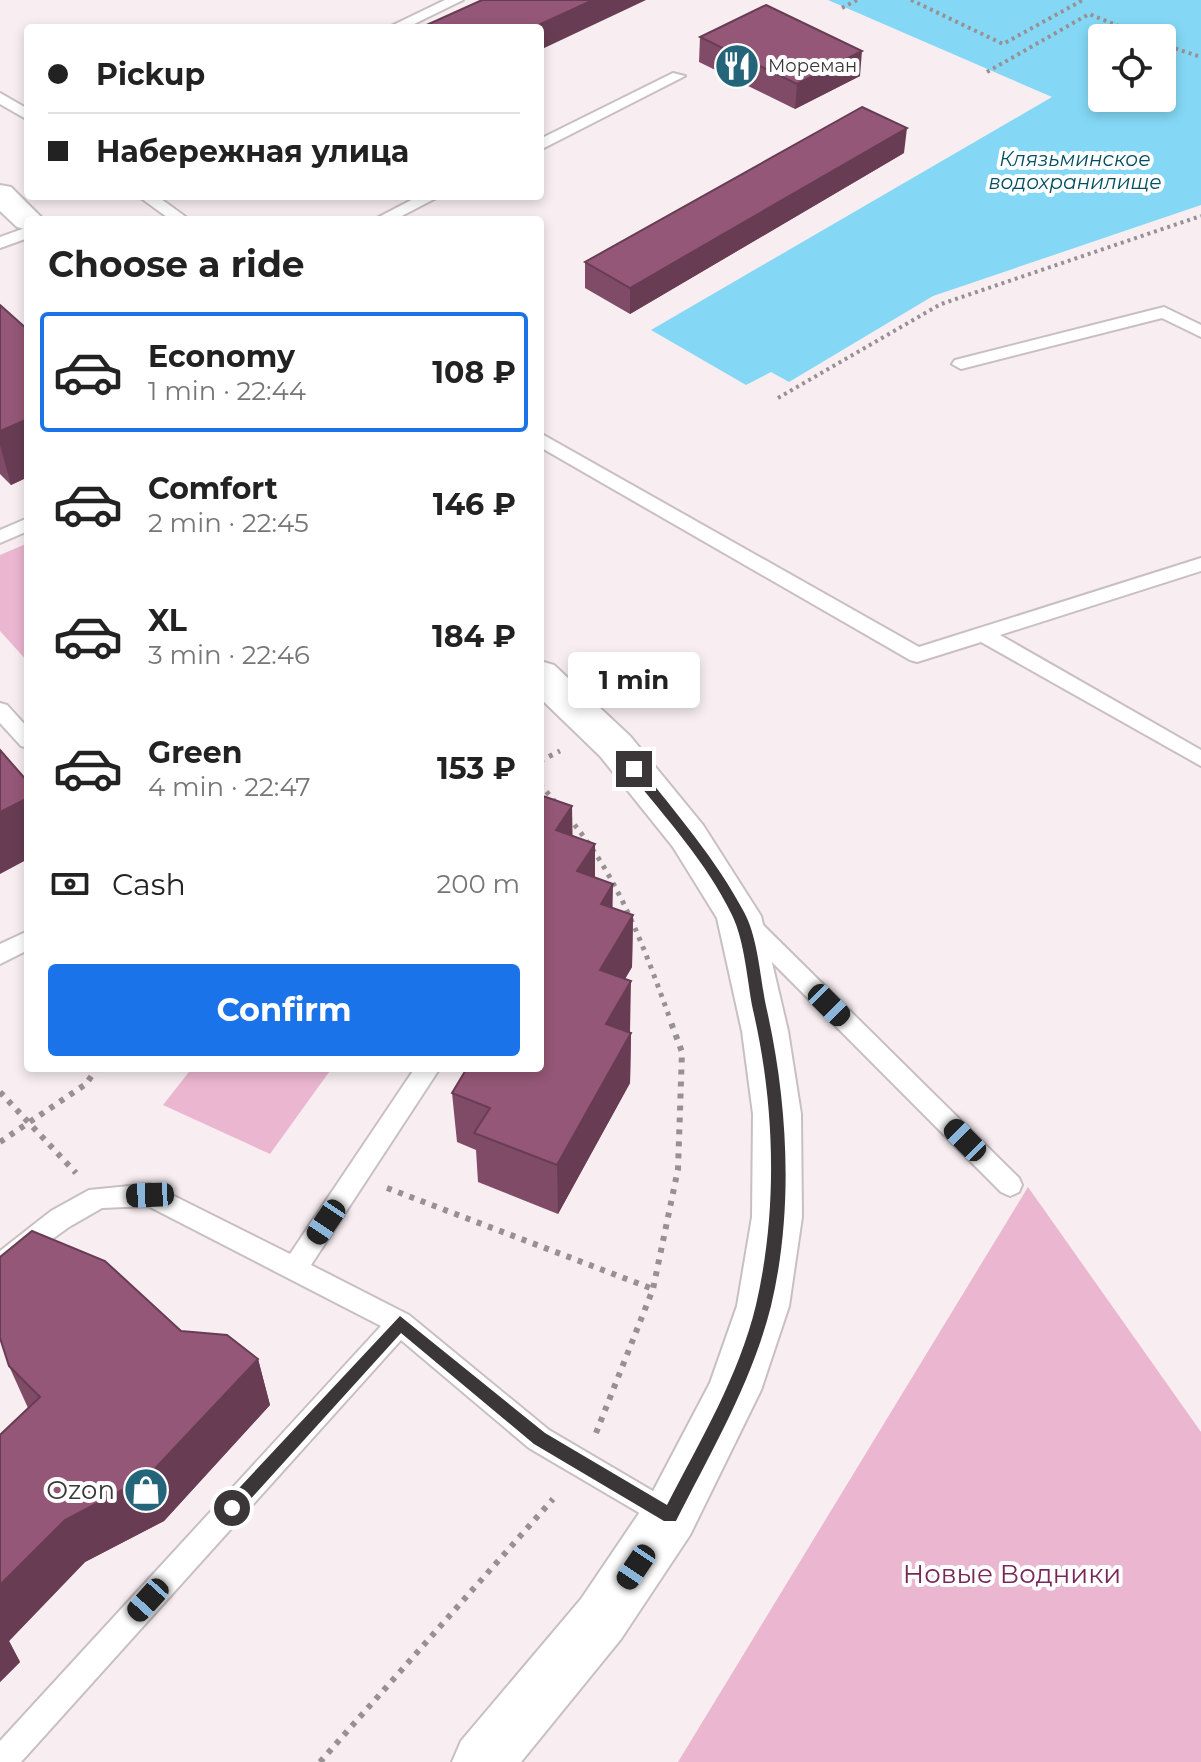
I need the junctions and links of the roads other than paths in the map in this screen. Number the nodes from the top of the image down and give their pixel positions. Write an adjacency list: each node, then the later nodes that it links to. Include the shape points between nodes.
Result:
1 (456, 0): 2 (lane)
2 (403, 24)
3 (678, 76): 6 (lane)
4 (0, 97): 5 (lane)
5 (24, 113)
6 (544, 143)
7 (0, 194): 10 (street)
8 (152, 200): 11 (lane)
9 (424, 200): 12 (lane)
10 (24, 216)
11 (176, 216)
12 (390, 216)
13 (24, 234): 14 (lane)
14 (0, 243)
15 (1201, 332): 16 (lane, via 1164,312)
16 (961, 364)
17 (544, 441): 21 (lane, via 917,655)
18 (24, 525): 19 (lane)
19 (2, 533)
20 (1201, 564): 21 (lane)
21 (983, 634): 25 (lane)
22 (544, 679): 26 (street, via 615,746 688,836)
23 (0, 710): 24 (lane)
24 (24, 737)
25 (1201, 759)
26 (739, 916): 30 (lane); 34 (street, via 777,1114 777,1217 763,1306 734,1390)
27 (24, 942): 28 (lane)
28 (0, 955)
29 (425, 1072): 32 (lane)
30 (1010, 1185)
31 (0, 1266): 32 (lane, via 60,1219 98,1198 150,1195)
32 (295, 1268): 33 (lane)
33 (400, 1323): 34 (lane, via 539,1439); 35 (lane)
34 (670, 1516): 36 (street, via 601,1619)
35 (1, 1762)
36 (482, 1762)

